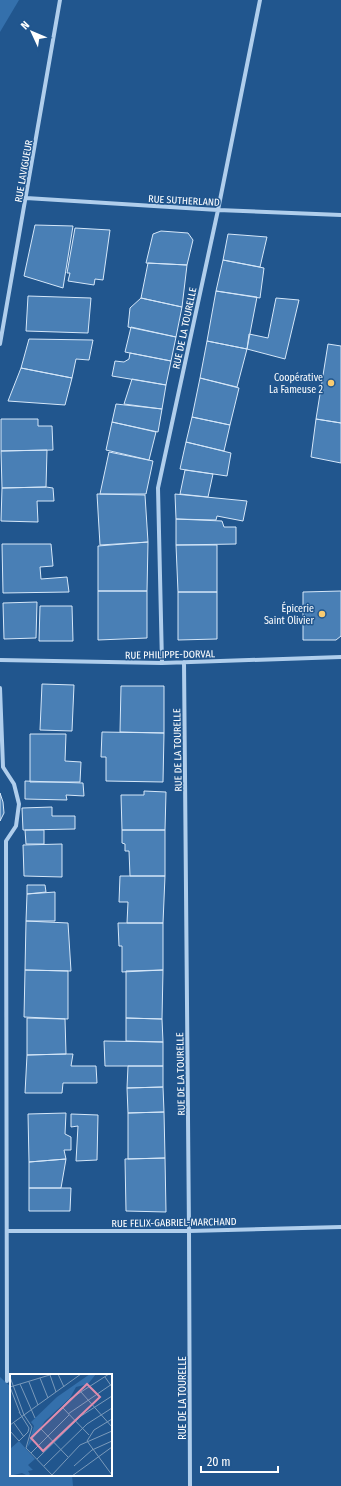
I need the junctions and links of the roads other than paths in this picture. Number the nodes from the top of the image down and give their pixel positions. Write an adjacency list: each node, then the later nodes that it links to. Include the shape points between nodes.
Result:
1 (60, 0): 3 (street, RUE LAVIGUEUR)
2 (260, 0): 4 (street, RUE DE LA TOURELLE)
3 (26, 198): 4 (street, RUE SUTHERLAND); 6 (street, RUE LAVIGUEUR)
4 (218, 210): 5 (street, RUE SUTHERLAND); 10 (street, RUE DE LA TOURELLE, via 158,488)
5 (341, 215)
6 (0, 344)
7 (341, 657): 9 (street, RUE PHILIPPE-DORVAL)
8 (0, 660): 10 (street, RUE PHILIPPE-DORVAL)
9 (184, 662): 10 (street, RUE PHILIPPE-DORVAL); 14 (street, RUE DE LA TOURELLE)
10 (162, 663)
11 (0, 688): 13 (street, via 3,767 14,784 19,804 16,826 6,841)
12 (341, 1227): 14 (street, RUE FELIX-GABRIEL-MARCHAND)
13 (6, 1231): 14 (street, RUE FELIX-GABRIEL-MARCHAND); 15 (street)
14 (189, 1232): 16 (street, RUE DE LA TOURELLE)
15 (7, 1380)
16 (190, 1486)

